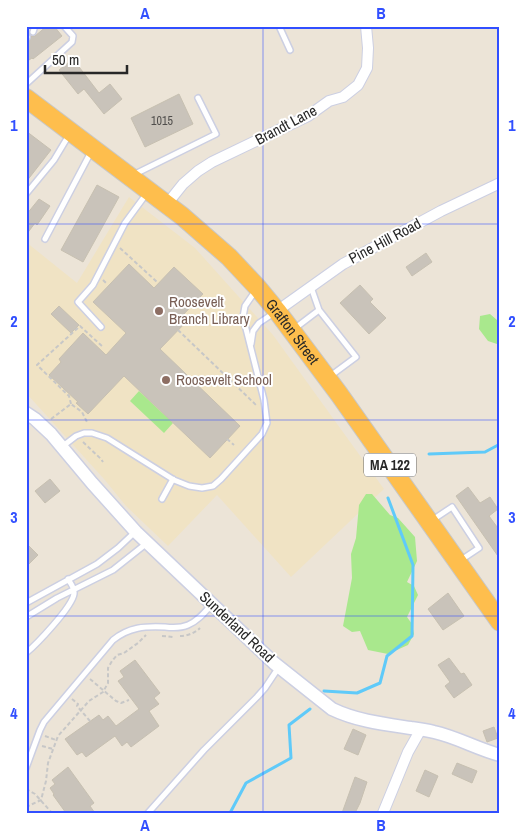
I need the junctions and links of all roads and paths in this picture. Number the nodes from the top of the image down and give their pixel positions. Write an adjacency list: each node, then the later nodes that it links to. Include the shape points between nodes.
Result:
1 (64, 26): 5 (lane, via 73,36 72,42)
2 (279, 26): 4 (lane)
3 (366, 26): 14 (street, Brandt Lane, via 367,68 358,85 309,116 212,162 183,184)
4 (290, 50)
5 (26, 84)
6 (198, 98): 10 (lane, via 216,134)
7 (30, 104): 8 (highway, Grafton Street / MA 122)
8 (70, 132): 9 (highway, Grafton Street / MA 122); 13 (lane, via 54,160)
9 (92, 149): 10 (highway, Grafton Street / MA 122); 15 (lane)
10 (130, 177): 12 (highway, Grafton Street / MA 122)
11 (500, 183): 18 (street, Pine Hill Road, via 343,264)
12 (149, 190): 14 (highway, Grafton Street / MA 122); 16 (lane, via 124,223)
13 (26, 194)
14 (167, 204): 19 (highway, Grafton Street / MA 122, via 217,246)
15 (45, 239)
16 (114, 243): 17 (path); 22 (lane, via 93,285 78,302)
17 (157, 282)
18 (311, 287): 20 (lane); 21 (street, Pine Hill Road)
19 (258, 288): 21 (highway, Grafton Street / MA 122); 26 (lane, via 245,306 243,317)
20 (319, 310): 24 (lane); 27 (lane, via 356,357)
21 (276, 311): 24 (highway, Grafton Street / MA 122); 26 (lane, via 253,331)
22 (101, 327)
23 (178, 330): 29 (path)
24 (291, 330): 27 (highway, Grafton Street / MA 122)
25 (102, 347): 28 (path, via 80,326 38,365 69,396)
26 (251, 347): 38 (lane, via 267,419 264,431 213,486 189,486)
27 (328, 378): 40 (highway, Grafton Street / MA 122)
28 (71, 404): 31 (path); 32 (path, via 82,412)
29 (256, 405)
30 (26, 413): 36 (street, Sunderland Road)
31 (51, 419)
32 (88, 422)
33 (227, 439): 35 (path)
34 (83, 442): 37 (path)
35 (234, 445)
36 (62, 447): 38 (lane, via 76,436 92,433 107,438); 41 (street, Sunderland Road)
37 (104, 462)
38 (173, 479): 39 (lane)
39 (162, 499)
40 (430, 522): 43 (highway, Grafton Street / MA 122); 43 (lane, via 452,507 480,548)
41 (136, 532): 42 (street, Sunderland Road); 44 (lane, via 97,564)
42 (148, 543): 45 (lane, via 112,570); 47 (street, Sunderland Road)
43 (458, 562): 48 (highway, Grafton Street / MA 122)
44 (68, 580): 45 (lane); 46 (lane)
45 (74, 589): 49 (lane); 53 (lane, via 68,605 47,633)
46 (26, 603)
47 (212, 604): 54 (street, Sunderland Road); 67 (lane, via 190,625 134,628 120,634 44,722)
48 (498, 615)
49 (26, 617)
50 (201, 627): 52 (path, via 185,636)
51 (149, 634): 56 (path, via 112,660)
52 (159, 635)
53 (26, 653)
54 (279, 667): 61 (street, Sunderland Road, via 342,714 365,721); 72 (lane, via 257,697)
55 (98, 685): 56 (path)
56 (104, 691): 57 (path, via 121,703); 59 (path)
57 (129, 700)
58 (78, 704): 59 (path)
59 (80, 710): 60 (path); 63 (path)
60 (90, 721)
61 (421, 729): 66 (street, Sunderland Road); 73 (street)
62 (52, 739): 63 (path)
63 (56, 740): 65 (path)
64 (49, 748): 65 (path)
65 (53, 749): 69 (path)
66 (500, 755)
67 (26, 768)
68 (26, 789): 69 (path)
69 (41, 800): 70 (path); 71 (path)
70 (26, 807)
71 (52, 813)
72 (148, 813)
73 (383, 813)

